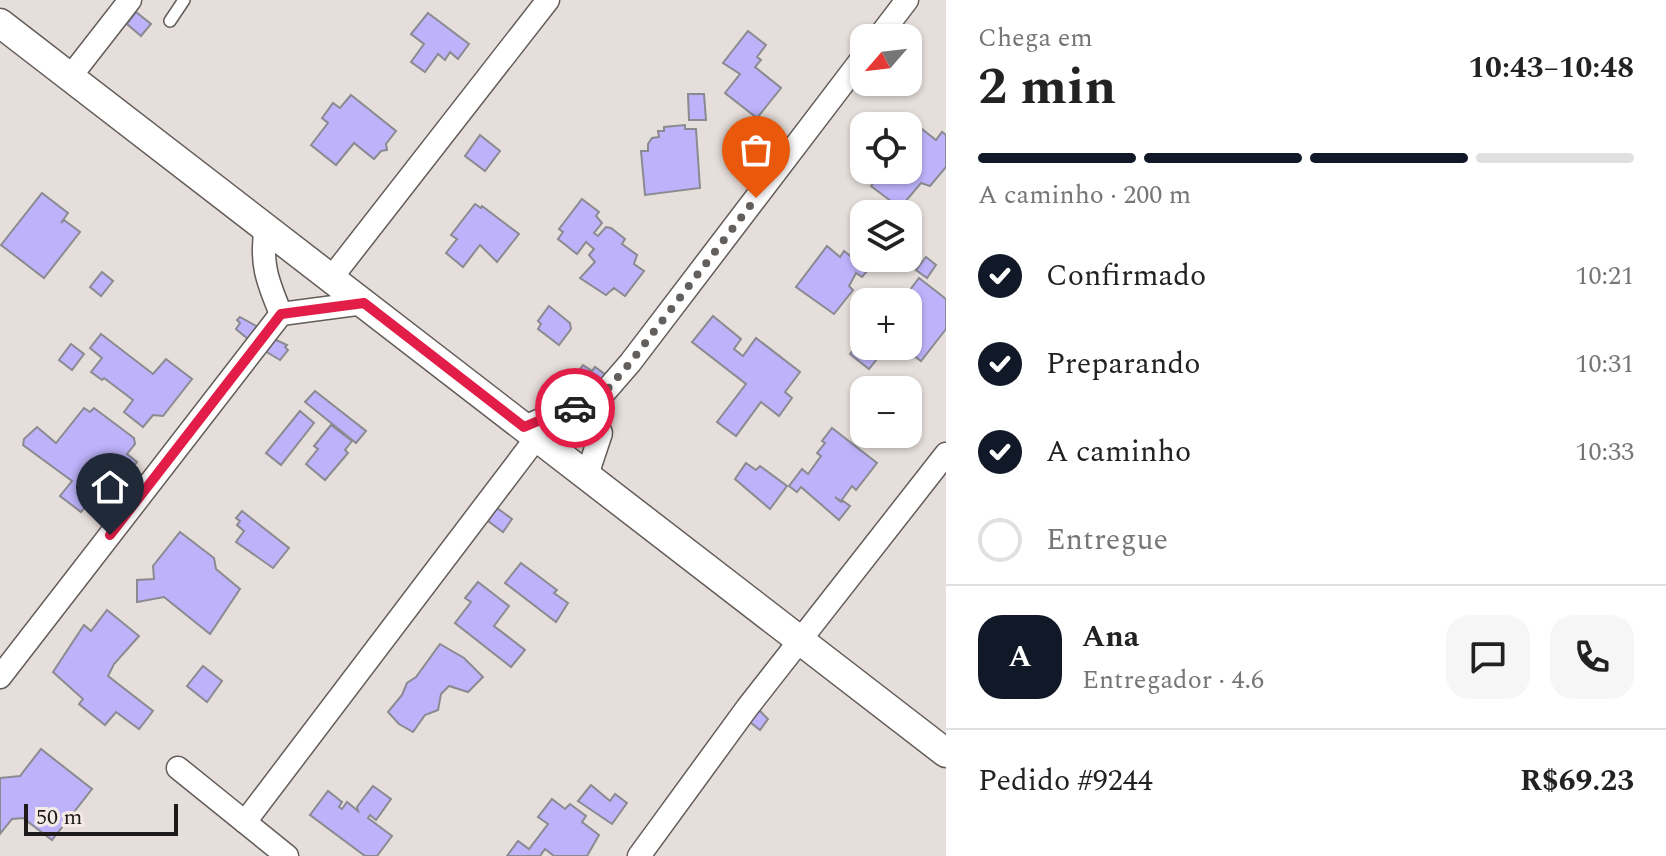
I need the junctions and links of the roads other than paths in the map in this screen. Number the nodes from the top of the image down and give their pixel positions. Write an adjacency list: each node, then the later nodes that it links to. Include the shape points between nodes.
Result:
1 (130, 0): 9 (street)
2 (184, 0): 5 (lane)
3 (548, 0): 11 (street)
4 (907, 0): 7 (street)
5 (170, 21)
6 (0, 23): 9 (street)
7 (889, 24)
8 (850, 74): 14 (street)
9 (70, 77): 10 (street)
10 (266, 226): 11 (street); 13 (street, via 264,263)
11 (332, 277): 12 (street)
12 (364, 303): 13 (street); 15 (street)
13 (281, 314): 19 (street)
14 (590, 409): 15 (street, via 566,409); 17 (street, via 601,433)
15 (530, 432): 17 (street); 22 (street)
16 (946, 454): 18 (street)
17 (587, 475): 18 (street)
18 (802, 640): 20 (street); 24 (street)
19 (0, 677)
20 (946, 753)
21 (178, 768): 22 (street)
22 (245, 822): 23 (street)
23 (287, 856)
24 (639, 856)

